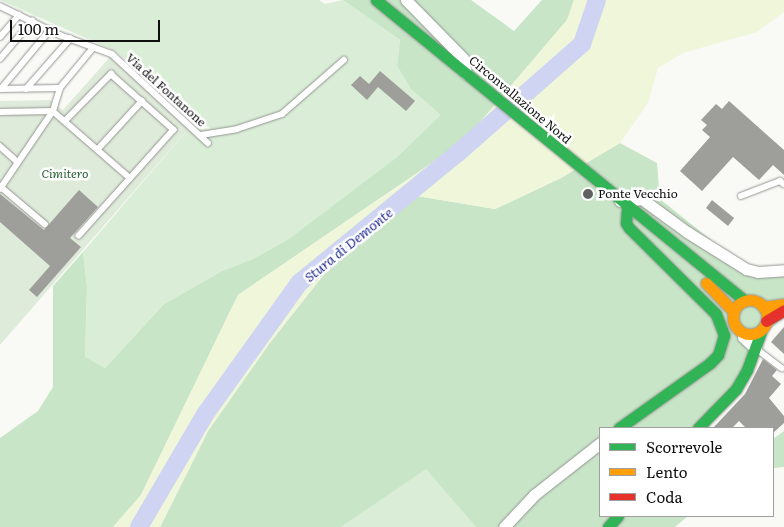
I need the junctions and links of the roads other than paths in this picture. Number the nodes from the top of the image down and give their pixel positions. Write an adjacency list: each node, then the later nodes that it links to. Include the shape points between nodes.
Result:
1 (376, 0): 12 (main road, Circonvallazione Nord)
2 (406, 0): 12 (street, via 462,58)
3 (0, 7): 4 (lane, Via del Fontanone)
4 (19, 15): 5 (lane, Via del Fontanone); 7 (lane)
5 (32, 21): 6 (lane, Via del Fontanone); 10 (lane)
6 (50, 30): 8 (lane, Via del Fontanone); 14 (lane)
7 (0, 37)
8 (70, 39): 9 (lane, Via del Fontanone); 15 (lane)
9 (93, 48): 13 (lane); 20 (lane, Via del Fontanone, via 112,54)
10 (0, 58)
11 (344, 60): 20 (lane, via 282,114 236,129)
12 (466, 74): 29 (main road, Circonvallazione Nord)
13 (60, 88): 15 (lane); 17 (lane)
14 (1, 89): 15 (lane)
15 (26, 89)
16 (142, 101): 19 (lane, via 111,74); 23 (lane); 25 (lane, via 174,130)
17 (53, 111): 18 (lane); 19 (lane); 24 (lane)
18 (0, 112)
19 (65, 121): 23 (lane)
20 (201, 135): 21 (lane, Via del Fontanone)
21 (208, 143)
22 (0, 146): 24 (lane)
23 (98, 149): 25 (lane)
24 (18, 162): 27 (lane)
25 (130, 178): 32 (lane)
26 (784, 184): 28 (lane, via 780,181)
27 (1, 188): 31 (lane)
28 (741, 196)
29 (623, 204): 30 (main road, Circonvallazione Nord); 33 (street, via 642,199 746,269); 44 (main road, via 629,228 716,314 724,335 723,346 710,363)
30 (646, 223): 34 (main road, Circonvallazione Nord); 38 (main road, Circonvallazione Nord)
31 (45, 224)
32 (79, 236)
33 (784, 270)
34 (745, 301): 36 (main road, via 755,301); 38 (main road)
35 (784, 304): 36 (main road)
36 (763, 307): 39 (main road)
37 (784, 310): 39 (main road)
38 (734, 312): 40 (main road, via 734,321)
39 (764, 325): 40 (main road, via 753,334); 41 (main road)
40 (743, 334): 41 (street); 43 (main road, via 738,367)
41 (756, 349): 42 (lane); 43 (main road, via 736,389)
42 (782, 368)
43 (712, 413): 45 (main road)
44 (620, 427)
45 (699, 427)
46 (599, 444): 48 (street, via 534,495)
47 (617, 517): 49 (main road)
48 (504, 527)
49 (608, 527)

